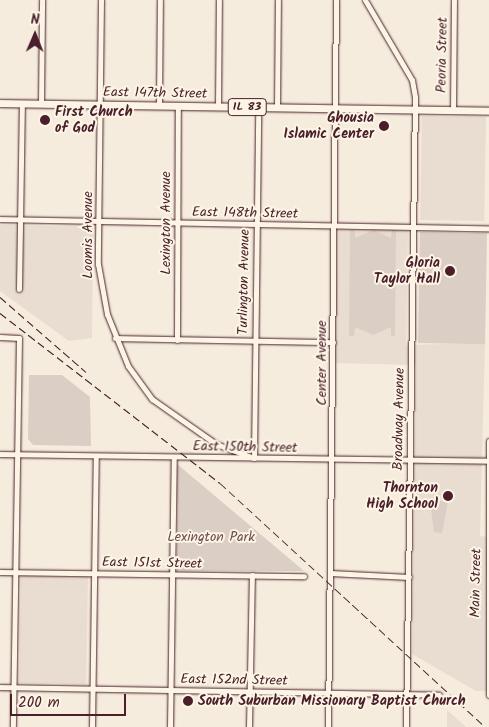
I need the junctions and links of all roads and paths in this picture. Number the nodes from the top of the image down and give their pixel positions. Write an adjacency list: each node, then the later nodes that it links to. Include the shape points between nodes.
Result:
1 (42, 0): 11 (street)
2 (101, 0): 12 (street, Loomis Avenue)
3 (160, 0): 13 (street)
4 (220, 0): 15 (street)
5 (278, 0): 17 (street)
6 (336, 0): 18 (street, Center Avenue)
7 (365, 0): 19 (street, Broadway Avenue, via 412,80)
8 (454, 0): 20 (street, Peoria Street)
9 (0, 103): 10 (main road, East 147th Street / IL 83)
10 (22, 103): 11 (main road, East 147th Street / IL 83); 23 (street)
11 (42, 103): 12 (main road, East 147th Street / IL 83)
12 (101, 105): 13 (main road, East 147th Street / IL 83); 24 (street, Loomis Avenue)
13 (159, 105): 14 (main road, East 147th Street / IL 83)
14 (178, 106): 15 (main road, East 147th Street / IL 83); 25 (street, Lexington Avenue)
15 (218, 106): 16 (main road, East 147th Street / IL 83)
16 (258, 107): 17 (main road, East 147th Street / IL 83); 26 (street, Turlington Avenue)
17 (277, 107): 18 (main road, East 147th Street / IL 83)
18 (335, 108): 19 (main road, East 147th Street / IL 83); 27 (street, Center Avenue)
19 (414, 110): 20 (main road, East 147th Street / IL 83); 28 (street, Broadway Avenue)
20 (453, 111): 21 (main road, East 147th Street / IL 83)
21 (489, 111)
22 (0, 220): 23 (street, East 148th Street)
23 (20, 220): 24 (street, East 148th Street); 30 (street)
24 (99, 221): 25 (street, East 148th Street); 32 (street, Loomis Avenue, via 100,287)
25 (178, 222): 26 (street, East 148th Street); 33 (street, Lexington Avenue)
26 (256, 224): 27 (street, East 148th Street); 34 (street, Turlington Avenue)
27 (334, 226): 28 (street, East 148th Street); 35 (street, Center Avenue)
28 (413, 227): 29 (street, East 148th Street); 43 (street, Broadway Avenue)
29 (489, 228)
30 (19, 289)
31 (0, 337): 38 (street, via 18,338)
32 (115, 338): 33 (street); 41 (street, Loomis Avenue, via 152,399 216,444)
33 (177, 340): 34 (street)
34 (255, 341): 35 (street); 41 (street, Turlington Avenue)
35 (333, 342): 42 (street, Center Avenue)
36 (489, 440): 44 (street, Main Street)
37 (0, 454): 38 (street, East 150th Street)
38 (18, 455): 39 (street, East 150th Street); 46 (street)
39 (96, 456): 40 (street, East 150th Street); 47 (street)
40 (174, 457): 41 (street, East 150th Street); 49 (street)
41 (254, 458): 42 (street, East 150th Street)
42 (332, 460): 43 (street, East 150th Street); 48 (street, Center Avenue)
43 (410, 460): 44 (street, East 150th Street); 52 (street, Broadway Avenue)
44 (489, 461): 53 (street, Main Street)
45 (0, 572): 46 (street, East 151st Street)
46 (16, 572): 47 (street, East 151st Street); 55 (street)
47 (94, 573): 49 (street, East 151st Street); 56 (street)
48 (330, 573): 52 (street); 59 (street, Center Avenue)
49 (173, 574): 50 (street, East 151st Street); 57 (street)
50 (252, 575): 51 (street, East 151st Street); 58 (street)
51 (304, 576)
52 (409, 577): 60 (street, Broadway Avenue)
53 (488, 578): 62 (street, Main Street)
54 (0, 687): 55 (street, East 152nd Street)
55 (14, 688): 56 (street, East 152nd Street); 63 (street)
56 (92, 689): 57 (street, East 152nd Street); 64 (street)
57 (170, 690): 58 (street, East 152nd Street); 65 (street)
58 (250, 691): 59 (street, East 152nd Street); 66 (street)
59 (328, 692): 60 (street, East 152nd Street); 67 (street, Center Avenue)
60 (407, 694): 61 (street, East 152nd Street); 68 (street, Broadway Avenue)
61 (439, 695)
62 (487, 695)
63 (13, 727)
64 (92, 727)
65 (170, 727)
66 (249, 727)
67 (328, 727)
68 (406, 727)

